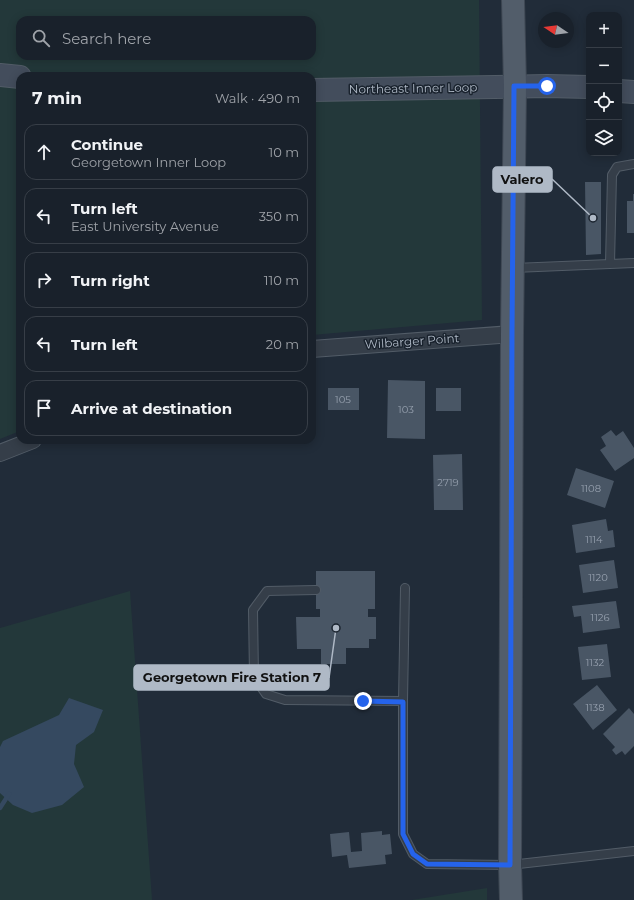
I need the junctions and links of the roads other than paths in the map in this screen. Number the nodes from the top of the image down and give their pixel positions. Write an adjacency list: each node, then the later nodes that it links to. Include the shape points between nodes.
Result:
1 (513, 0): 4 (main road)
2 (0, 75): 3 (main road)
3 (16, 77)
4 (514, 86): 5 (main road, Northeast Inner Loop); 6 (main road, Northeast Inner Loop); 12 (main road)
5 (586, 87)
6 (316, 90)
7 (622, 91): 8 (main road)
8 (634, 92)
9 (634, 164): 11 (lane, via 617,167 612,175)
10 (634, 263): 11 (lane)
11 (610, 264): 12 (lane)
12 (513, 268): 13 (main road)
13 (512, 334): 14 (street, Wilbarger Point); 21 (main road)
14 (316, 349)
15 (23, 444): 16 (street)
16 (0, 453)
17 (405, 588): 19 (lane)
18 (316, 590): 19 (lane, via 267,591 253,610 254,677 266,694 285,700)
19 (403, 702): 21 (lane, via 403,834 413,854 427,864)
20 (634, 851): 21 (lane)
21 (510, 865): 22 (main road)
22 (511, 900)

